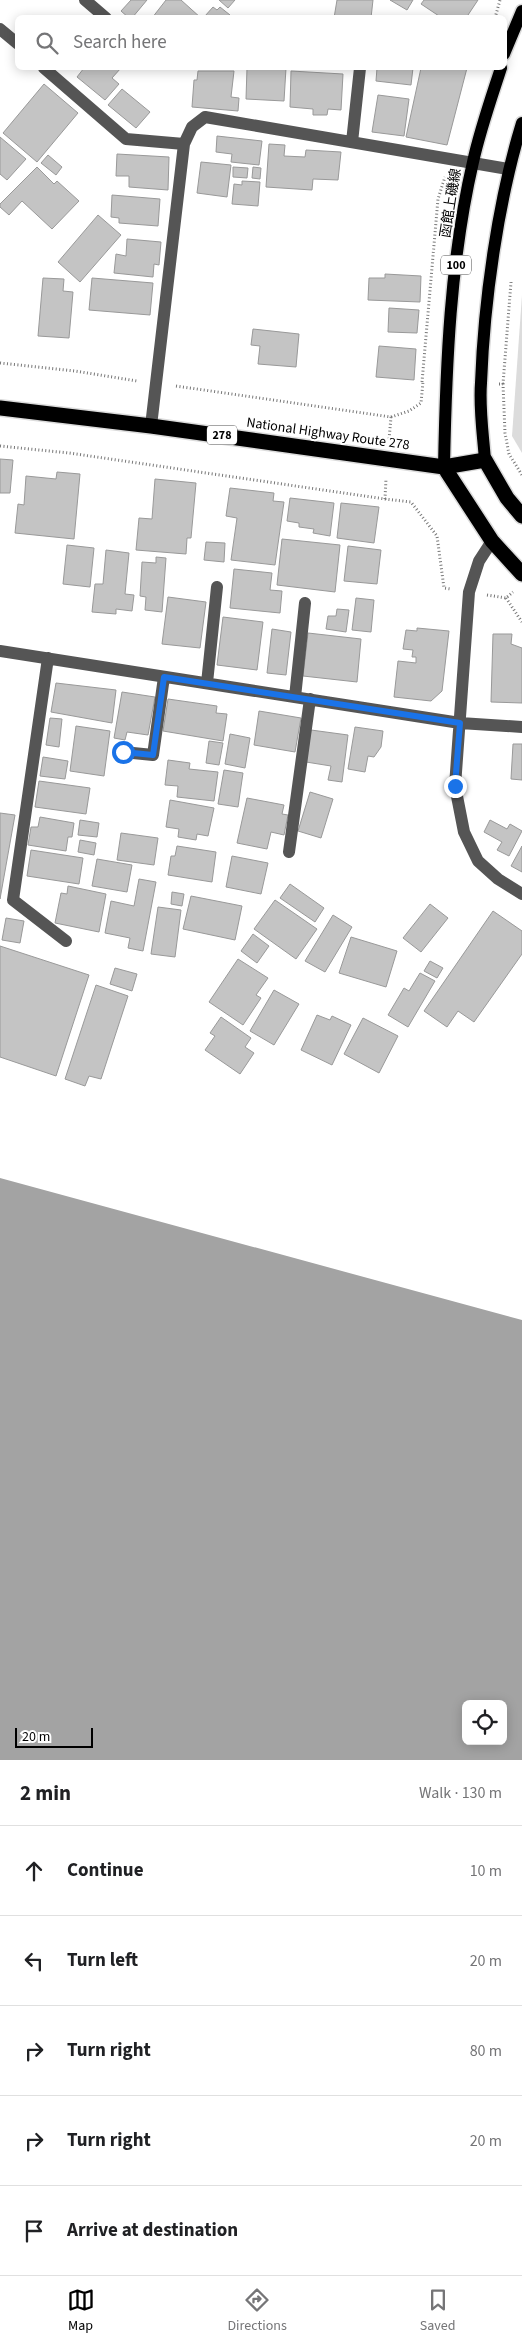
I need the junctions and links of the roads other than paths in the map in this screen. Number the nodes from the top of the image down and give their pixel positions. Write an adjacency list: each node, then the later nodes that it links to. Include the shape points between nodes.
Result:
1 (85, 0): 3 (street)
2 (522, 11): 6 (main road)
3 (102, 15)
4 (0, 29): 5 (street)
5 (15, 42)
6 (507, 47)
7 (46, 70): 12 (street, via 126,139)
8 (360, 70): 11 (street)
9 (500, 70): 13 (main road, 函館上磯線 / 100)
10 (522, 123): 14 (main road, 100)
11 (352, 142): 12 (street, via 205,117 192,127); 13 (street)
12 (184, 144): 16 (street)
13 (473, 162): 14 (street); 18 (main road, 函館上磯線 / 100, via 455,272 446,384)
14 (508, 169): 17 (main road, 100, via 490,287 480,384)
15 (0, 408): 16 (highway, National Highway Route 278 / 278)
16 (151, 426): 18 (highway, National Highway Route 278 / 278)
17 (485, 460): 18 (highway, National Highway Route 278 / 278); 19 (highway, via 507,498)
18 (444, 467): 20 (highway)
19 (522, 516)
20 (492, 541): 21 (highway); 30 (street, via 478,561 469,592)
21 (522, 574)
22 (217, 587): 27 (street)
23 (305, 603): 28 (street)
24 (0, 650): 25 (street)
25 (48, 658): 26 (street); 35 (street, via 13,900)
26 (164, 677): 27 (street); 32 (street, via 153,755)
27 (207, 684): 28 (street)
28 (295, 697): 29 (street)
29 (310, 700): 30 (street); 33 (street)
30 (460, 723): 31 (street); 34 (street, via 455,786 464,832 478,861)
31 (522, 727)
32 (123, 752)
33 (289, 852)
34 (522, 894)
35 (66, 941)

